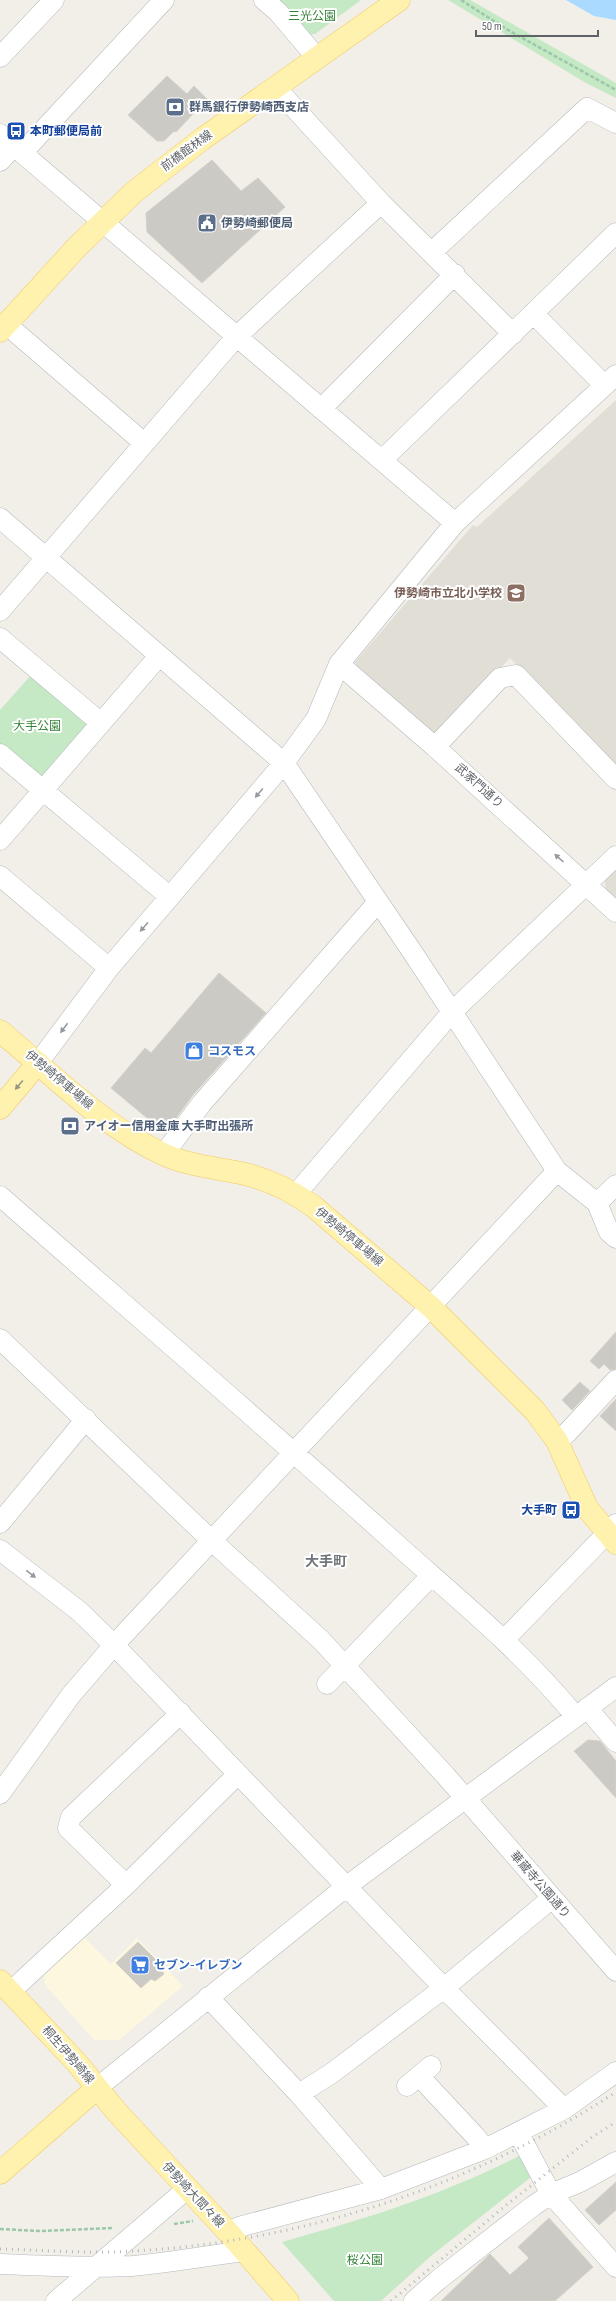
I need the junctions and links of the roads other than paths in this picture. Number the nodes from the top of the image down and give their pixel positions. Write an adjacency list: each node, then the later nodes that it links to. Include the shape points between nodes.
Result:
1 (54, 0): 5 (street)
2 (164, 0): 9 (street)
3 (264, 0): 6 (street, via 278,12)
4 (399, 0): 6 (main road, 前橋館林線)
5 (0, 57)
6 (317, 58): 7 (main road, 前橋館林線)
7 (276, 88): 11 (street); 12 (main road, 前橋館林線, via 163,168)
8 (616, 123): 14 (street, via 587,108)
9 (12, 144): 10 (street); 12 (street)
10 (0, 160)
11 (381, 203): 14 (street); 19 (street)
12 (101, 222): 17 (main road, 前橋館林線); 19 (street)
13 (616, 233): 16 (street)
14 (432, 252): 15 (street)
15 (455, 274): 18 (street); 21 (street)
16 (534, 313): 18 (street); 20 (street)
17 (3, 327): 22 (street)
18 (513, 334): 23 (street)
19 (236, 337): 21 (street); 22 (street)
20 (610, 380): 25 (street)
21 (321, 409): 23 (street)
22 (144, 443): 26 (street)
23 (382, 460): 25 (street)
24 (0, 518): 26 (street)
25 (455, 523): 30 (street)
26 (46, 558): 27 (street); 29 (street)
27 (0, 611)
28 (0, 638): 31 (street)
29 (159, 656): 31 (street); 34 (street)
30 (339, 664): 32 (street, 武家門通り); 34 (street, via 316,719)
31 (101, 723): 36 (street)
32 (435, 747): 35 (street, via 500,678 516,674); 40 (street, 武家門通り, one-way to 32)
33 (0, 754): 36 (street)
34 (284, 763): 41 (street, one-way to 41); 42 (street)
35 (616, 779)
36 (42, 791): 37 (street); 41 (street)
37 (0, 840)
38 (616, 856): 40 (street)
39 (0, 876): 44 (street)
40 (588, 884): 43 (street, 武家門通り); 45 (street)
41 (170, 897): 44 (street, one-way to 44)
42 (378, 902): 45 (street); 49 (street, via 202,1103)
43 (616, 912)
44 (109, 968): 47 (street, one-way to 47)
45 (452, 1012): 50 (street); 52 (street)
46 (0, 1032): 47 (main road, 伊勢崎停車場線)
47 (38, 1062): 48 (main road, one-way to 48); 49 (main road, 伊勢崎停車場線, via 130,1136)
48 (0, 1108)
49 (164, 1154): 52 (main road, 伊勢崎停車場線, via 177,1160 246,1174 274,1183)
50 (557, 1171): 54 (street); 56 (street)
51 (616, 1184): 54 (street)
52 (296, 1194): 56 (main road, 伊勢崎停車場線)
53 (0, 1196): 61 (street)
54 (597, 1203): 55 (street, via 609,1232)
55 (616, 1238)
56 (431, 1307): 60 (main road, 伊勢崎停車場線, via 535,1411); 61 (street)
57 (0, 1339): 59 (street, 華蔵寺公園通り)
58 (616, 1380): 60 (street)
59 (86, 1420): 62 (street); 64 (street, 華蔵寺公園通り)
60 (557, 1441): 63 (main road, 伊勢崎停車場線, via 578,1492 594,1519)
61 (293, 1452): 64 (street); 66 (street)
62 (0, 1523)
63 (613, 1534): 67 (street)
64 (211, 1540): 68 (street); 69 (street, 華蔵寺公園通り)
65 (0, 1550): 68 (street, one-way to 68, via 79,1611)
66 (432, 1576): 67 (street); 69 (street)
67 (504, 1640): 72 (street, via 558,1694)
68 (114, 1645): 73 (street); 76 (street, via 71,1695)
69 (346, 1666): 70 (street); 77 (street, 華蔵寺公園通り)
70 (327, 1684)
71 (616, 1687): 72 (street)
72 (581, 1712): 74 (street); 77 (street)
73 (181, 1714): 75 (street); 78 (street, via 71,1817 68,1828)
74 (616, 1742)
75 (238, 1774): 78 (street); 79 (street)
76 (0, 1794)
77 (465, 1799): 79 (street); 80 (street, 華蔵寺公園通り)
78 (126, 1885): 82 (street)
79 (347, 1886): 83 (street); 84 (street)
80 (552, 1898): 81 (street, 華蔵寺公園通り); 83 (street)
81 (616, 1971)
82 (5, 1987): 87 (main road, 桐生伊勢崎線, via 78,2063)
83 (444, 1988): 88 (street, via 332,2073); 89 (street)
84 (208, 1997): 87 (street); 88 (street)
85 (616, 2072): 89 (street)
86 (419, 2076): 91 (street)
87 (97, 2088): 93 (main road, 桐生伊勢崎線); 94 (main road, 伊勢崎大間々線)
88 (299, 2094): 95 (street)
89 (564, 2109): 90 (street)
90 (519, 2134): 91 (street); 96 (street)
91 (485, 2150): 95 (street)
92 (616, 2162): 96 (street, via 586,2179)
93 (0, 2173)
94 (187, 2189): 97 (main road, 伊勢崎大間々線); 100 (street)
95 (382, 2189): 97 (street)
96 (551, 2194): 101 (street); 104 (street)
97 (228, 2232): 98 (main road, 伊勢崎大間々線)
98 (244, 2251): 100 (street, via 154,2264); 103 (main road, 伊勢崎大間々線)
99 (0, 2264): 100 (street)
100 (95, 2266): 102 (street)
101 (616, 2267)
102 (56, 2301)
103 (288, 2301)
104 (414, 2301)

